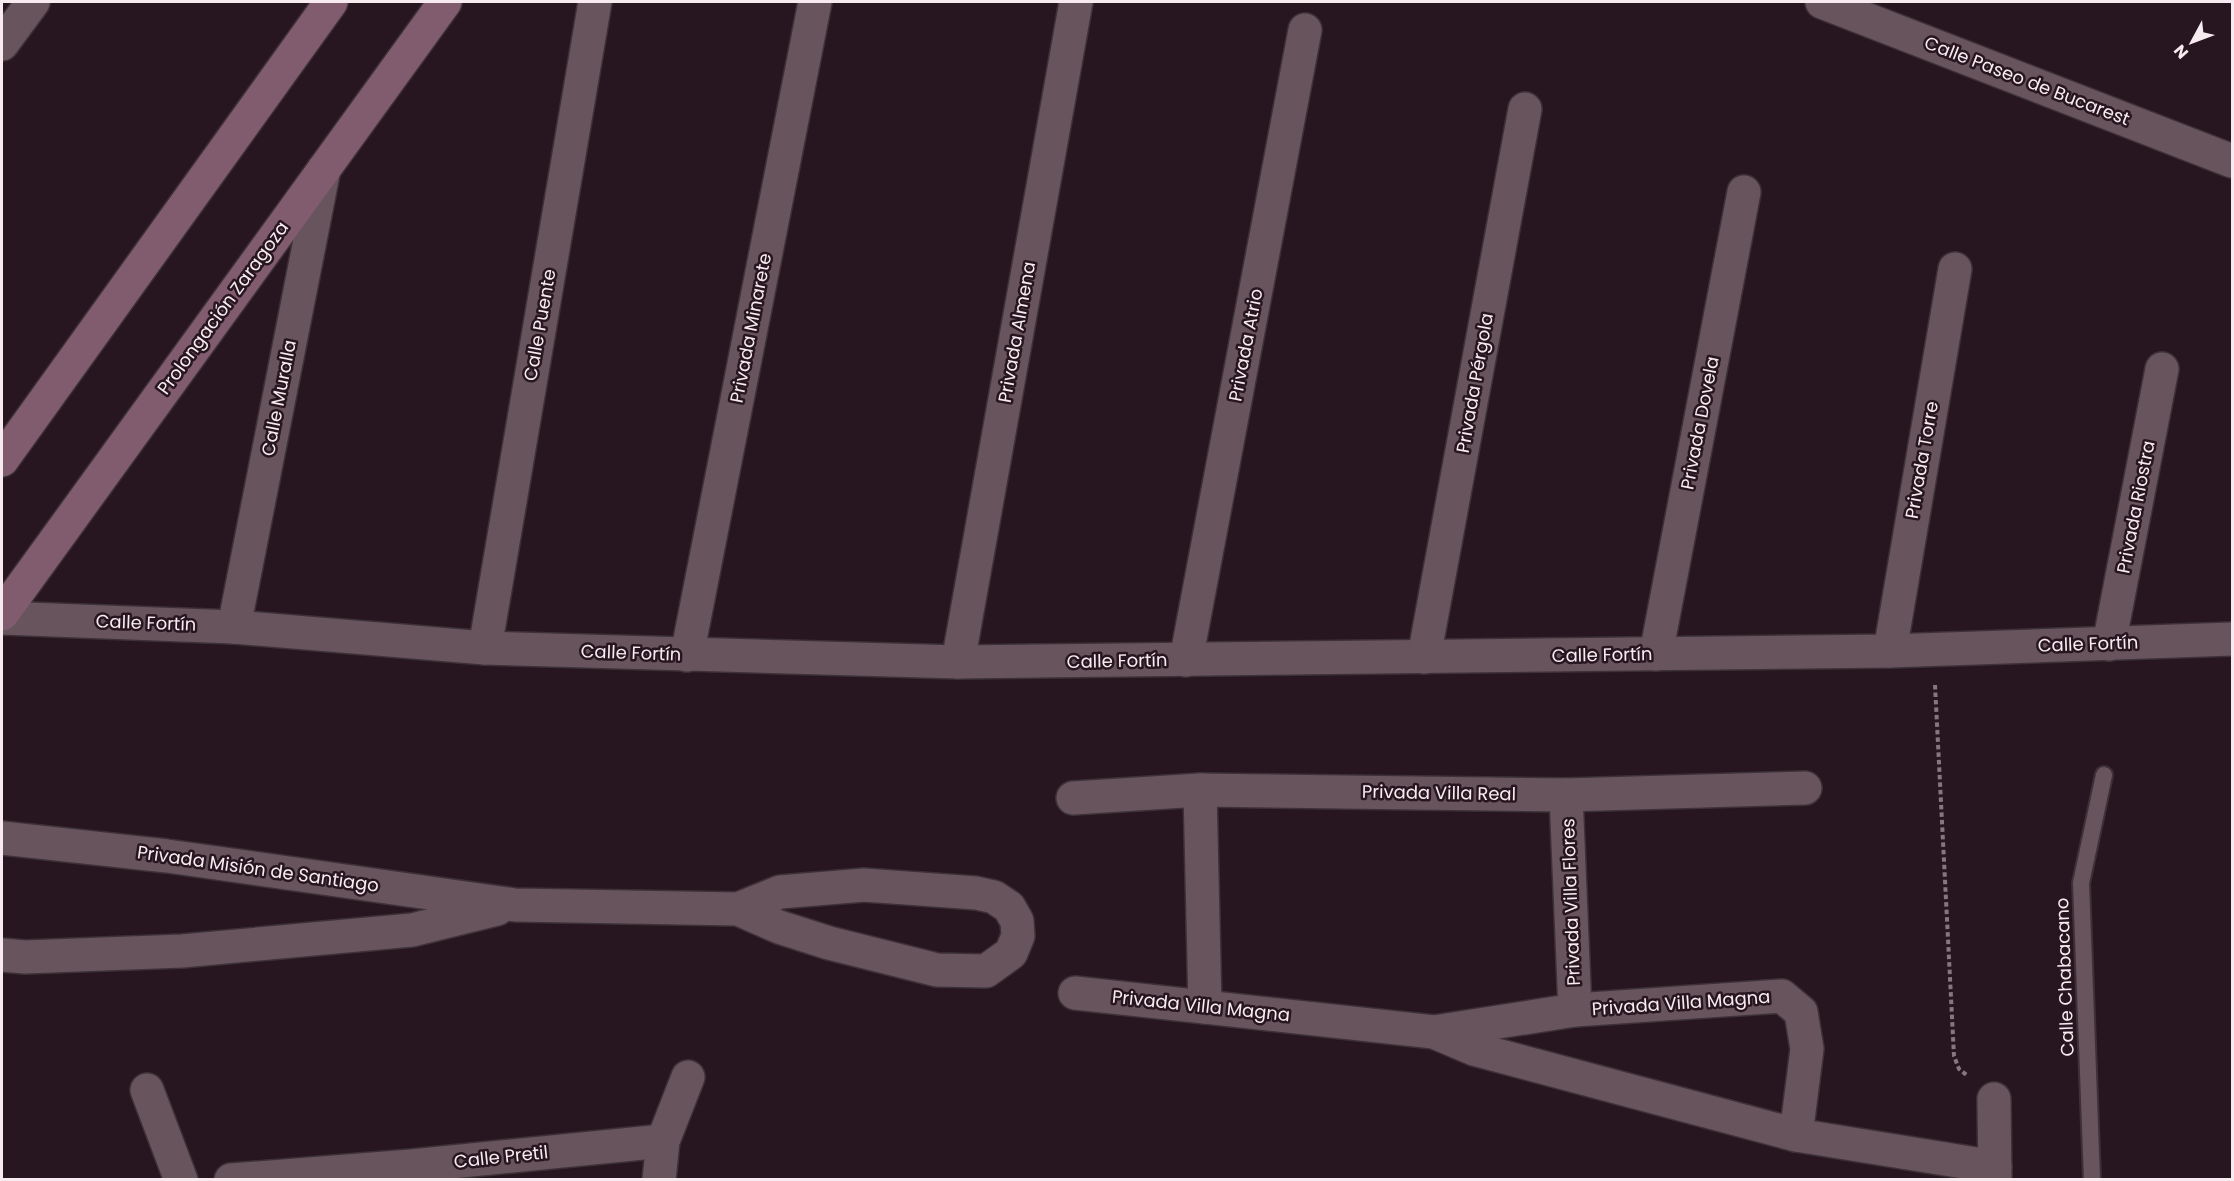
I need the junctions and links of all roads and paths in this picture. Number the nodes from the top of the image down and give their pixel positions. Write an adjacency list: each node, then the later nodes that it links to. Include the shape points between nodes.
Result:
1 (33, 2): 9 (street)
2 (331, 2): 16 (street)
3 (442, 2): 12 (street, Prolongación Zaragoza)
4 (595, 2): 21 (street, Calle Puente)
5 (815, 2): 25 (street, Privada Minarete)
6 (1076, 2): 28 (street, Privada Almena)
7 (1822, 2): 11 (street, Calle Paseo de Bucarest)
8 (1305, 30): 27 (street, Privada Atrio)
9 (2, 44)
10 (1526, 109): 26 (street, Privada Pérgola)
11 (2232, 161)
12 (324, 169): 17 (street, Prolongación Zaragoza); 18 (street, Calle Muralla)
13 (1744, 192): 24 (street, Privada Dovela)
14 (1955, 269): 23 (street, Privada Torre)
15 (2162, 369): 20 (street, Privada Riostra)
16 (2, 460)
17 (2, 616): 18 (street, Calle Fortín)
18 (234, 627): 21 (street, Calle Fortín)
19 (2232, 639): 20 (street, Calle Fortín)
20 (2109, 644): 22 (street, Calle Fortín)
21 (485, 648): 25 (street, Calle Fortín)
22 (1934, 650): 23 (street, Calle Fortín); 44 (path, via 1953,1056 1959,1069)
23 (1890, 651): 24 (street, Calle Fortín)
24 (1656, 654): 26 (street, Calle Fortín)
25 (687, 655): 28 (street, Calle Fortín)
26 (1424, 657): 27 (street, Calle Fortín)
27 (1186, 660): 28 (street, Calle Fortín)
28 (958, 662)
29 (2104, 775): 52 (lane, Calle Chabacano, via 2081,884)
30 (1804, 788): 32 (street, Privada Villa Real)
31 (1200, 790): 32 (street, Privada Villa Real); 33 (street, Privada Villa Real); 39 (street)
32 (1566, 795): 40 (street, Privada Villa Flores)
33 (1073, 798)
34 (2, 838): 35 (street, Privada Misión de Santiago, via 167,856)
35 (514, 905): 36 (street, Privada Misión de Santiago); 37 (street, Privada Misión de Santiago, via 401,931 182,951)
36 (738, 909): 36 (street, Privada Misión de Santiago, via 780,892 864,885 976,894 994,897 1010,907 1017,921 1018,936 1011,953 986,971 937,970 829,944)
37 (2, 955)
38 (1075, 993): 39 (street, Privada Villa Magna)
39 (1205, 1007): 41 (street, Privada Villa Magna)
40 (1575, 1010): 41 (street, Privada Villa Magna); 45 (street, Privada Villa Magna, via 1782,996 1801,1012 1807,1049)
41 (1434, 1032): 45 (street, Privada Villa Magna, via 1474,1049)
42 (688, 1077): 46 (street)
43 (147, 1090): 49 (street)
44 (1994, 1099): 48 (street)
45 (1796, 1135): 48 (street, Privada Villa Magna)
46 (663, 1141): 47 (street, Calle Pretil); 51 (street)
47 (410, 1173): 50 (street, Calle Pretil)
48 (1995, 1173)
49 (181, 1179)
50 (231, 1179)
51 (659, 1179)
52 (2092, 1179)

